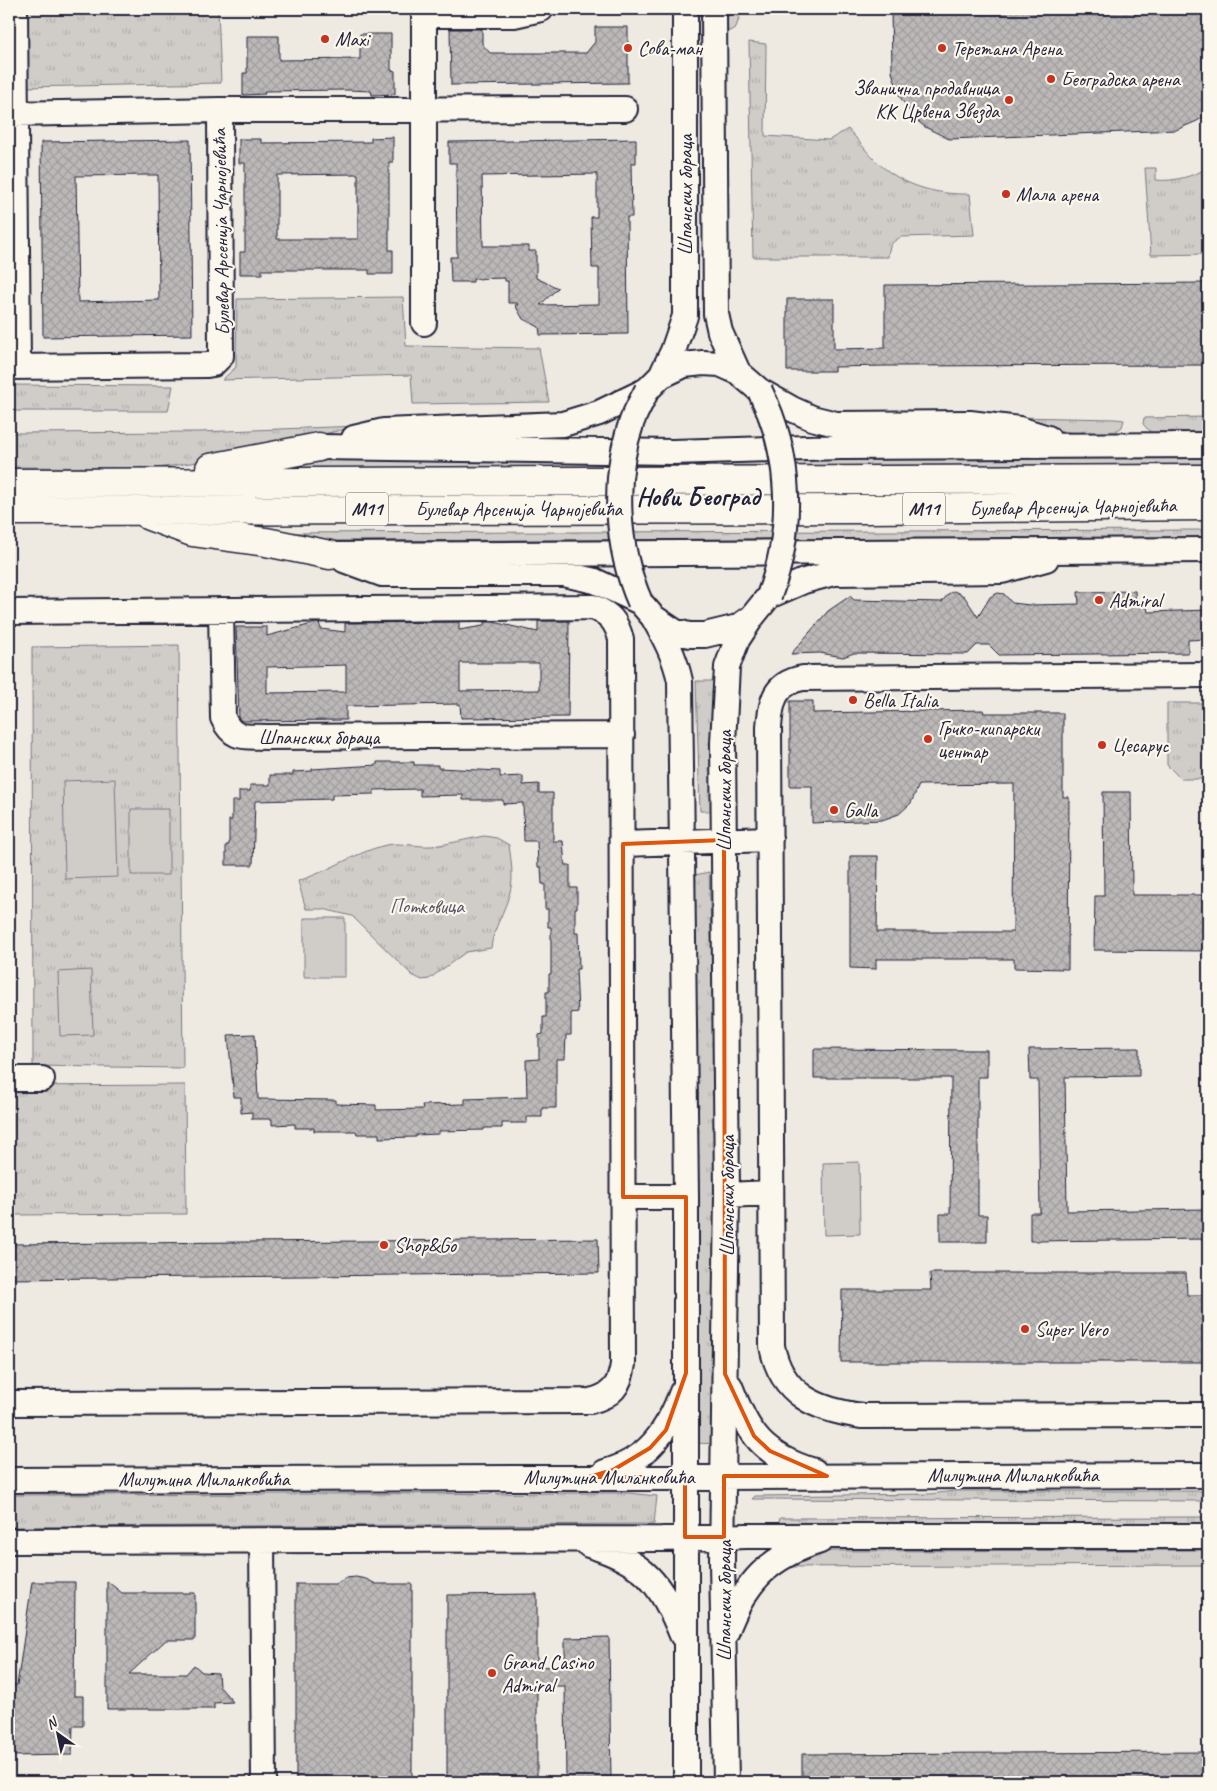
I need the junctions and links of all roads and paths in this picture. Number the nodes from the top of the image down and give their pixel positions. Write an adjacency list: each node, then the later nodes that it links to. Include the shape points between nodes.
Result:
1 (15, 9): 9 (street, Булевар Арсенија Чарнојевића)
2 (540, 9): 5 (street, via 514,15)
3 (685, 9): 13 (street, Шпанских бораца, via 684,316 673,351)
4 (714, 9): 12 (street, Шпанских бораца, via 716,314 720,332)
5 (424, 12): 8 (street)
6 (625, 108): 8 (street, Булевар Арсенија Чарнојевића)
7 (220, 110): 8 (street, Булевар Арсенија Чарнојевића); 9 (street, Булевар Арсенија Чарнојевића); 11 (street, Булевар Арсенија Чарнојевића, via 222,356 207,365)
8 (425, 110): 10 (street)
9 (12, 114): 11 (street, Булевар Арсенија Чарнојевића)
10 (424, 323)
11 (13, 366)
12 (738, 372): 13 (street, via 720,364 684,365); 14 (street)
13 (654, 383): 17 (street, via 599,413 563,424 384,431); 28 (street, Шпанских бораца, bridge, via 632,420 619,481 625,548 633,586)
14 (760, 391): 15 (street, via 812,418 836,424 970,423 1020,429); 27 (street, bridge, via 775,427 786,486 781,556)
15 (1069, 445): 16 (street); 17 (street, via 673,452)
16 (1208, 445)
17 (319, 447): 20 (highway)
18 (1208, 479): 20 (highway, Булевар Арсенија Чарнојевића / M11)
19 (9, 482): 20 (highway, Булевар Арсенија Чарнојевића / M11)
20 (122, 482)
21 (1208, 506): 22 (highway, Булевар Арсенија Чарнојевића / M11)
22 (133, 510): 23 (highway, Булевар Арсенија Чарнојевића / M11); 26 (highway, via 192,532)
23 (9, 511)
24 (1208, 550): 25 (street)
25 (1078, 551): 26 (street); 27 (street, via 1002,571 834,573)
26 (330, 555): 28 (street, via 382,574 564,574 596,581)
27 (769, 596): 31 (street)
28 (646, 609): 31 (street, via 674,631 689,635 738,627); 36 (street, Шпанских бораца, via 672,651 680,681)
29 (221, 610): 30 (street); 33 (street, via 593,607 607,613 617,624 621,639); 33 (street, Шпанских бораца, via 223,718 228,730 235,735)
30 (9, 612)
31 (752, 617): 35 (street, Шпанских бораца, via 734,647 725,681)
32 (1208, 675): 34 (street, via 796,679 779,691 771,705)
33 (622, 735): 37 (street)
34 (770, 839): 35 (street); 40 (street)
35 (724, 840): 36 (street); 41 (street, Шпанских бораца)
36 (683, 842): 37 (street); 43 (street, Шпанских бораца)
37 (623, 844): 42 (street)
38 (9, 1079): 39 (street)
39 (42, 1079)
40 (770, 1193): 41 (street); 47 (street, via 774,1356 786,1379 816,1405 836,1413 862,1416)
41 (727, 1195): 45 (street, Шпанских бораца)
42 (623, 1197): 43 (street); 46 (street, via 623,1364 620,1380 612,1391 590,1401)
43 (686, 1197): 44 (street, Шпанских бораца)
44 (686, 1374): 49 (street, Шпанских бораца); 52 (street, via 666,1430 650,1448 619,1467)
45 (725, 1374): 50 (street, Шпанских бораца); 51 (street, via 754,1436 770,1451)
46 (9, 1402)
47 (1208, 1415)
48 (1208, 1475): 51 (street, Милутина Миланковића)
49 (685, 1476): 50 (street, Милутина Миланковића); 52 (street, Милутина Миланковића); 57 (street, Шпанских бораца)
50 (724, 1476): 51 (street, Милутина Миланковића); 56 (street, Шпанских бораца)
51 (828, 1476)
52 (589, 1477): 53 (street, Милутина Миланковића)
53 (9, 1480)
54 (838, 1536): 55 (street); 56 (street); 61 (street, via 783,1555 762,1570 740,1602)
55 (1208, 1536)
56 (724, 1537): 57 (street); 61 (street, Шпанских бораца)
57 (685, 1538): 58 (street); 62 (street, Шпанских бораца)
58 (571, 1539): 59 (street); 62 (street, via 622,1557 654,1580 670,1607)
59 (262, 1541): 60 (street); 63 (street)
60 (9, 1542)
61 (723, 1642): 65 (street, Шпанских бораца)
62 (686, 1646): 64 (street, Шпанских бораца)
63 (264, 1782)
64 (686, 1782)
65 (726, 1782)

